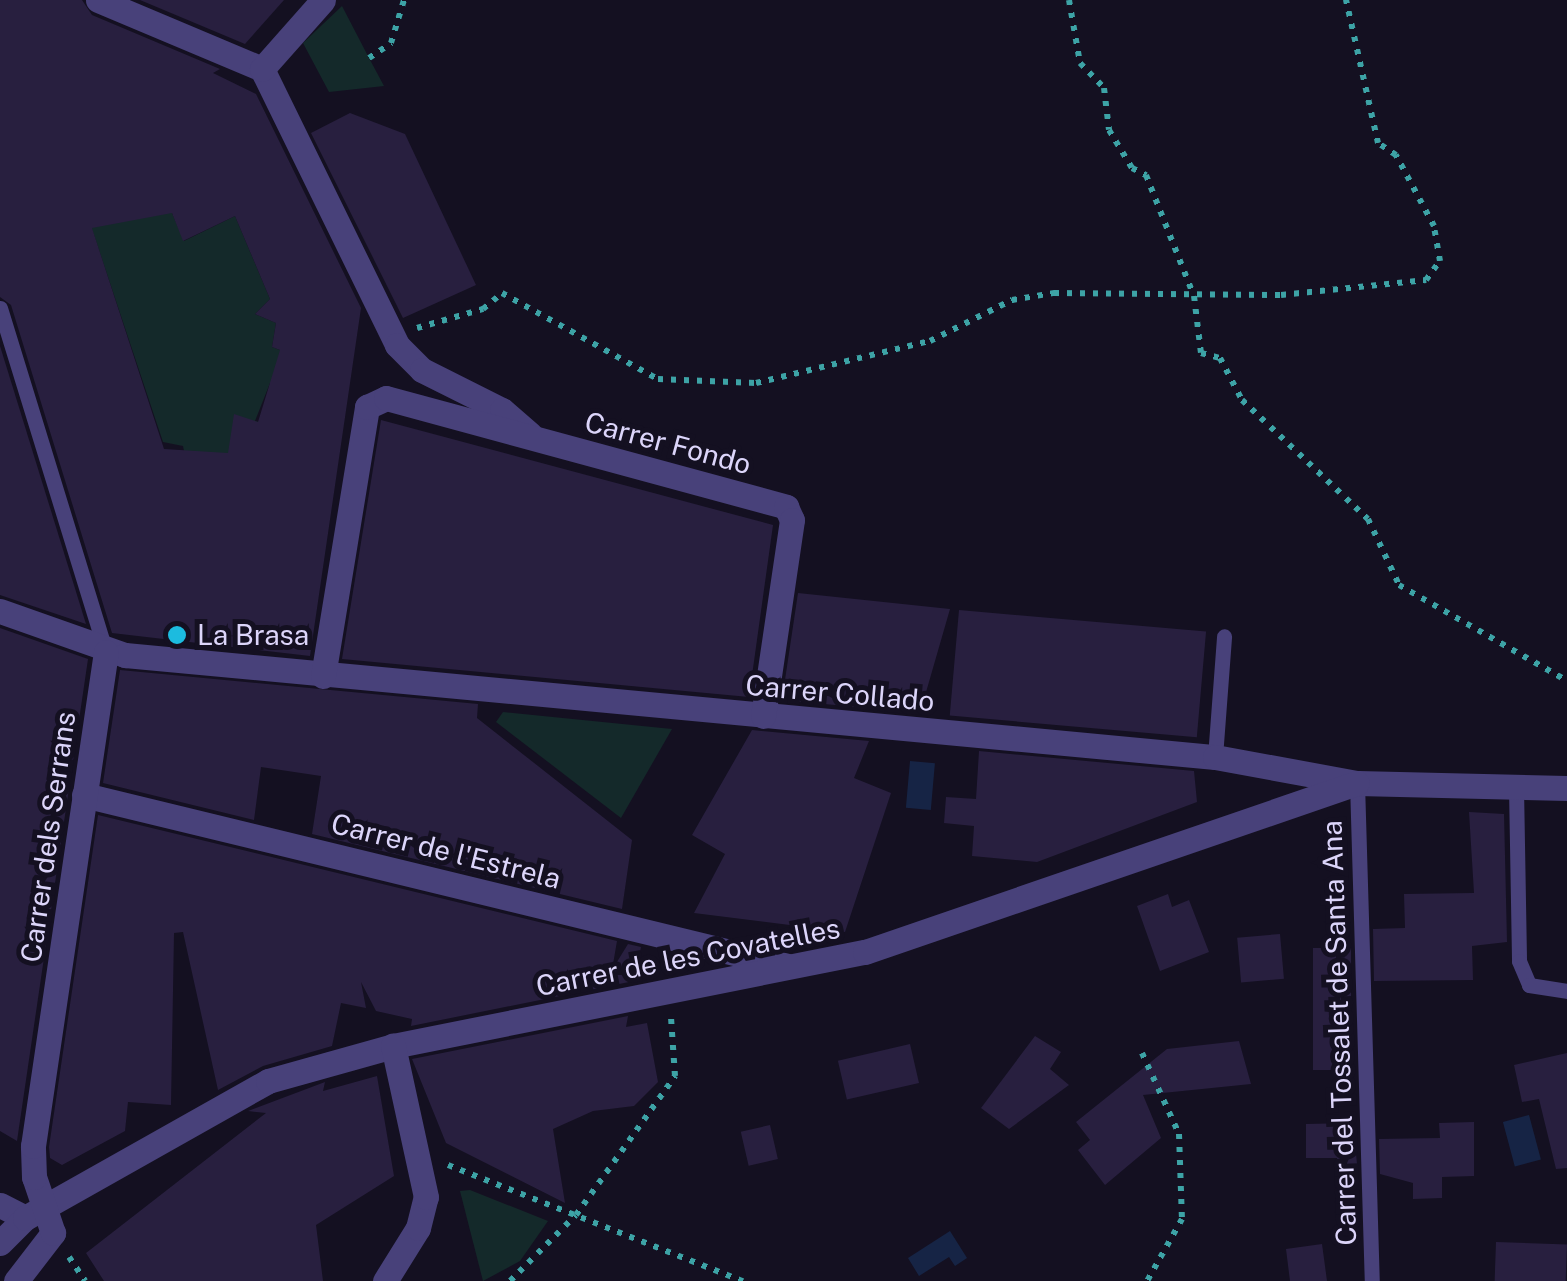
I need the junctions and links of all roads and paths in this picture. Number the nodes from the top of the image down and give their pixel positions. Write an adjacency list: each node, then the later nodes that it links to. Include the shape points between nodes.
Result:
1 (98, 0): 7 (street)
2 (324, 0): 7 (street)
3 (404, 0): 6 (path, via 391,43)
4 (1069, 0): 8 (path, via 1080,63 1104,88 1109,130 1132,168 1146,176)
5 (1346, 0): 8 (path, via 1364,104 1378,143 1396,155 1434,226 1436,274 1379,290)
6 (369, 58)
7 (262, 68): 10 (street)
8 (1194, 296): 10 (path, via 1054,293 1012,300 930,341 756,383 658,380 502,293 483,309 420,326); 16 (path, via 1201,352 1220,358 1242,400 1368,519 1399,585)
9 (0, 308): 14 (lane)
10 (398, 345): 11 (street, via 422,370 502,410)
11 (534, 437): 15 (street, Carrer Fondo, via 373,400); 17 (street, Carrer Fondo, via 786,508 792,520)
12 (0, 611): 14 (street, Carrer Collado)
13 (1224, 636): 18 (lane)
14 (106, 652): 15 (street, Carrer Collado); 22 (street, Carrer dels Serrans)
15 (323, 676): 17 (street, Carrer Collado)
16 (1567, 681)
17 (763, 716): 18 (street, Carrer Collado)
18 (1214, 757): 19 (street, Carrer Collado)
19 (1356, 783): 20 (street, Carrer Collado); 23 (street, Carrer de les Covatelles, via 887,946); 38 (lane, Carrer del Tossalet de Santa Ana)
20 (1516, 787): 21 (street, Carrer Collado); 24 (lane, via 1518,961 1529,985)
21 (1567, 788)
22 (84, 795): 23 (street, Carrer de l'Estrela); 30 (street, Carrer dels Serrans, via 33,1146)
23 (793, 968): 25 (street, Carrer de les Covatelles)
24 (1567, 990)
25 (666, 992): 26 (street, Carrer de les Covatelles); 31 (path, via 676,1076)
26 (393, 1046): 28 (street); 30 (street, Carrer de les Covatelles, via 230,1098)
27 (1142, 1053): 37 (path, via 1178,1134 1182,1220)
28 (422, 1166): 31 (path, via 465,1167); 34 (street, via 424,1212)
29 (0, 1204): 30 (street)
30 (34, 1213): 32 (street, Carrer de les Covatelles); 33 (street, Carrer dels Serrans, via 50,1244)
31 (576, 1216): 35 (path); 36 (path)
32 (0, 1243)
33 (16, 1281)
34 (386, 1281)
35 (510, 1281)
36 (742, 1281)
37 (1147, 1281)
38 (1372, 1281)

